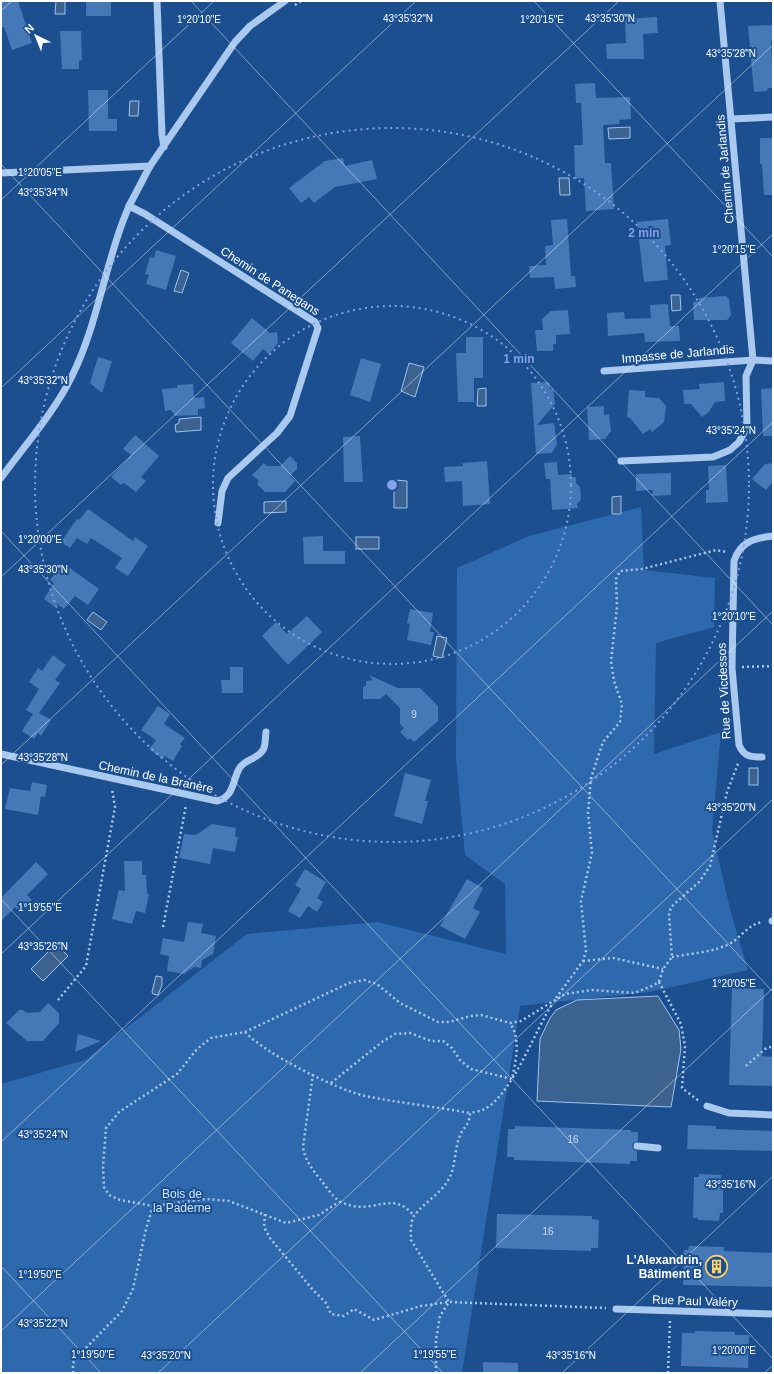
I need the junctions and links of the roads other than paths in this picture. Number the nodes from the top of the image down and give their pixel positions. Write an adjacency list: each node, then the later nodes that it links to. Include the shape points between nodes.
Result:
1 (157, 1): 6 (street)
2 (285, 1): 6 (street, via 250,26 235,42)
3 (720, 1): 5 (street, Chemin de Jarlandis)
4 (773, 117): 5 (street)
5 (732, 119): 10 (street, Chemin de Jarlandis)
6 (164, 147): 7 (street)
7 (150, 166): 8 (street); 9 (street)
8 (1, 173)
9 (128, 206): 14 (street, via 76,367 55,404); 15 (street, Chemin de Panegans, via 145,214 315,322 318,328 288,419 277,433 228,478 222,491)
10 (753, 360): 11 (street, Impasse de Jarlandis); 12 (street, Impasse de Jarlandis); 13 (street, via 746,376 747,427 739,442 730,450 713,457)
11 (773, 361)
12 (604, 371)
13 (621, 461)
14 (1, 478)
15 (218, 523)
16 (773, 536): 19 (street, Rue de Vicdessos, via 752,539 741,547 734,561 732,668 739,746 742,753 748,756)
17 (266, 732): 18 (street, Chemin de la Branère, via 262,752 239,769 233,786 224,799 210,801)
18 (1, 754)
19 (762, 757)
20 (707, 1106): 21 (street, via 729,1113)
21 (773, 1115)
22 (638, 1146): 23 (street)
23 (658, 1148)
24 (616, 1309): 25 (street, Rue Paul Valéry)
25 (773, 1314)

